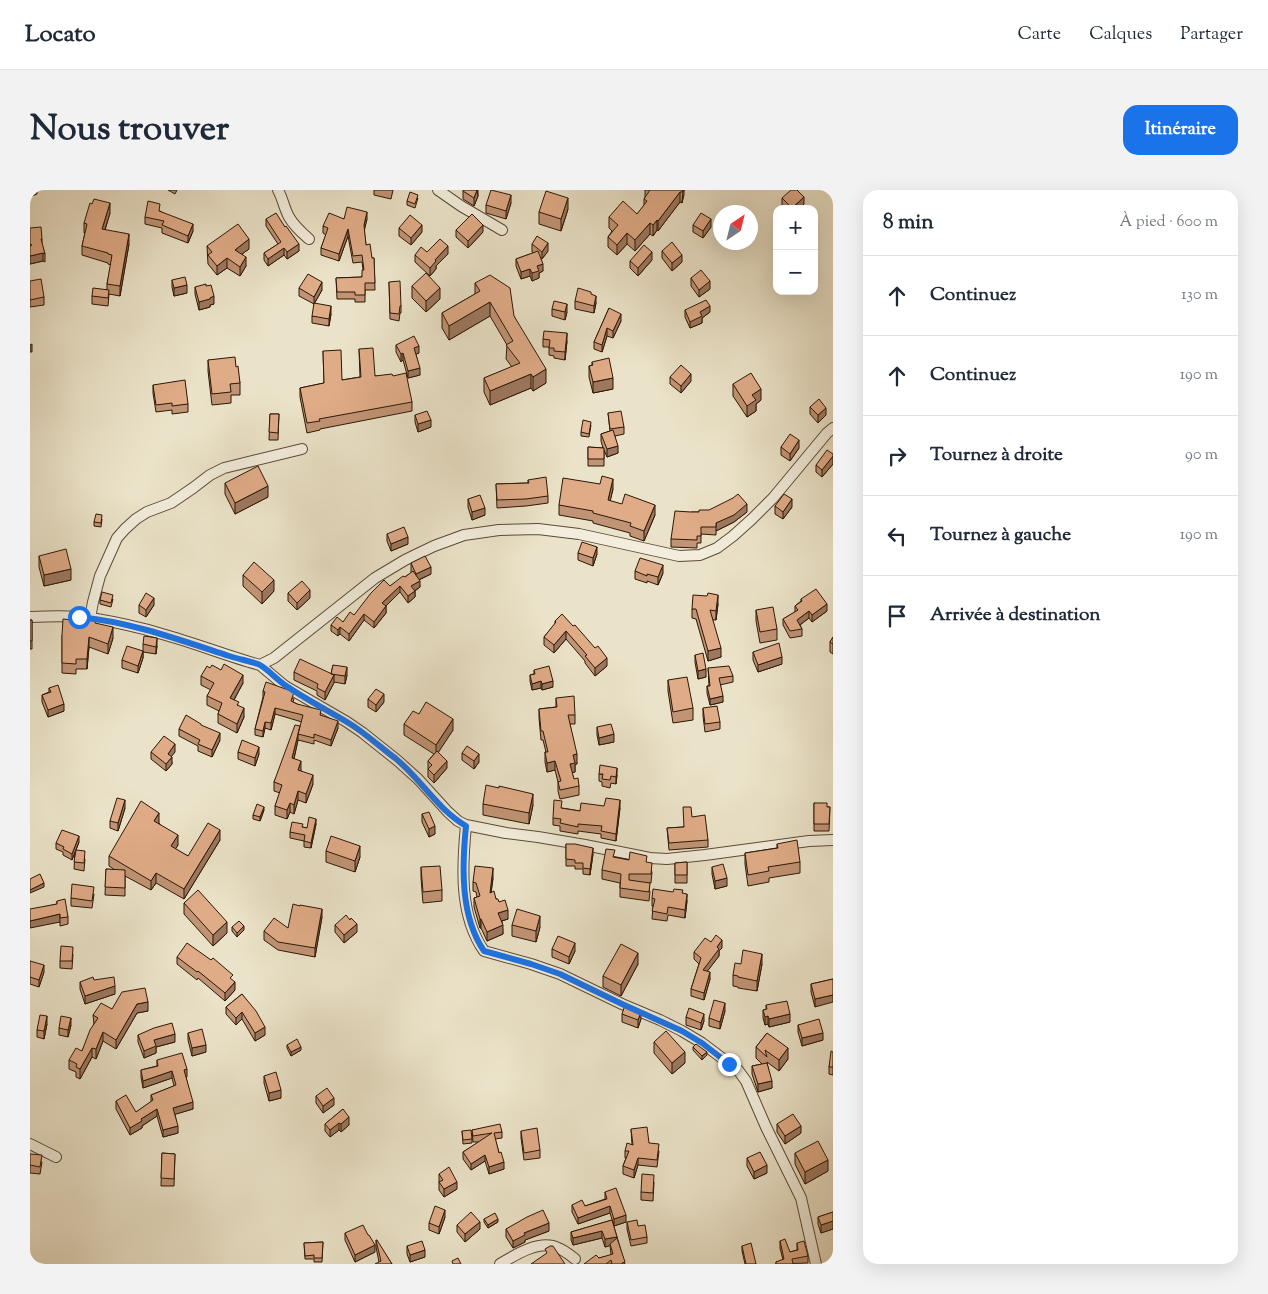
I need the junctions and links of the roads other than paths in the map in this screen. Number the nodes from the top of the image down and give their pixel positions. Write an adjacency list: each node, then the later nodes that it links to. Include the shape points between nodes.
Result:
1 (278, 190): 4 (street, via 289,218)
2 (438, 190): 3 (street)
3 (502, 230)
4 (309, 239)
5 (833, 428): 9 (street, via 752,519 722,544 700,555 679,556 579,534 538,529 464,534 404,560 375,578 274,658)
6 (302, 449): 8 (street, via 224,468 171,503 136,519 117,538 100,576)
7 (30, 617): 8 (street)
8 (90, 618): 9 (street, via 163,634)
9 (260, 665): 10 (street, via 285,686 363,733 418,779 448,812)
10 (466, 826): 11 (street, via 667,859); 16 (street, via 466,905 484,951 560,974 660,1020 702,1043 738,1070 802,1198)
11 (833, 840)
12 (30, 1144): 13 (street)
13 (56, 1157)
14 (575, 1259): 15 (street, via 558,1247 546,1245 523,1250)
15 (500, 1264)
16 (816, 1264)

